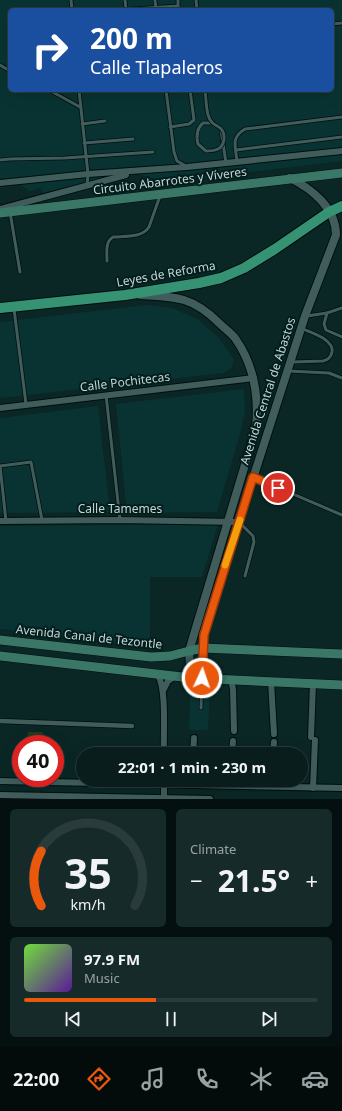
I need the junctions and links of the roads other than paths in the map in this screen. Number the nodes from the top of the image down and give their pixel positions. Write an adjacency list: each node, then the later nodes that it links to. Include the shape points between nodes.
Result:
1 (178, 0): 2 (lane)
2 (178, 6): 3 (lane)
3 (163, 8)
4 (53, 92): 9 (lane)
5 (79, 92): 9 (lane)
6 (166, 92): 17 (lane)
7 (190, 92): 17 (lane, via 194,120 189,124)
8 (206, 92): 12 (lane, bridge, via 208,115)
9 (80, 106): 16 (lane)
10 (342, 117): 29 (lane, via 245,129 235,138)
11 (105, 122): 16 (lane)
12 (212, 123)
13 (212, 123): 18 (lane, bridge)
14 (212, 123): 26 (lane, bridge, via 203,123 199,127 198,144 206,151 217,150)
15 (212, 123): 20 (lane, bridge)
16 (82, 124): 24 (lane)
17 (170, 127): 36 (lane, via 177,161)
18 (220, 128)
19 (220, 128): 25 (lane, bridge, via 224,131)
20 (220, 128)
21 (220, 128): 27 (lane, bridge)
22 (342, 137): 29 (lane)
23 (133, 139): 24 (lane)
24 (84, 143): 32 (lane)
25 (224, 143)
26 (224, 143)
27 (224, 143)
28 (224, 143): 35 (lane, bridge)
29 (236, 150): 34 (lane)
30 (342, 151): 34 (street)
31 (153, 152): 32 (lane)
32 (86, 157): 33 (lane); 39 (lane)
33 (0, 160)
34 (237, 162): 35 (street)
35 (226, 163): 36 (street)
36 (187, 167): 37 (street)
37 (138, 172): 39 (street); 42 (street)
38 (342, 173): 40 (main road, Circuito Abarrotes y Víveres)
39 (88, 174): 41 (street); 42 (lane)
40 (290, 178): 43 (main road, Circuito Abarrotes y Víveres); 47 (street, Avenida Central de Abastos, via 312,191)
41 (0, 183)
42 (87, 185): 45 (street)
43 (160, 194): 46 (main road, Circuito Abarrotes y Víveres); 49 (lane, via 146,232 110,240 107,244)
44 (342, 206): 47 (main road, Leyes de Reforma)
45 (0, 209)
46 (10, 212): 48 (main road, Circuito Abarrotes y Víveres); 50 (lane)
47 (329, 212): 51 (main road, Leyes de Reforma, via 244,268 221,278); 56 (street, Avenida Central de Abastos, via 334,221 336,235)
48 (0, 213)
49 (106, 261)
50 (20, 272)
51 (125, 295): 52 (main road, Leyes de Reforma); 61 (street, Avenida Central de Abastos, via 174,298 208,313 234,337 247,359)
52 (13, 307): 53 (main road, Leyes de Reforma); 64 (lane)
53 (0, 308)
54 (342, 308): 55 (lane)
55 (327, 313): 56 (lane); 58 (lane, via 324,324 326,330)
56 (305, 316): 57 (street, Avenida Central de Abastos)
57 (301, 328): 59 (street, Avenida Central de Abastos); 59 (lane, via 328,341 331,355 324,361)
58 (342, 337)
59 (290, 362): 60 (street, Avenida Central de Abastos)
60 (287, 371): 62 (lane, via 329,373); 67 (street, Avenida Central de Abastos)
61 (254, 378): 63 (street, Calle Pochitecas); 72 (street, Avenida Central de Abastos, via 258,410 256,428)
62 (342, 378)
63 (106, 395): 64 (street, Calle Pochitecas); 70 (lane)
64 (26, 405): 65 (street, Calle Pochitecas)
65 (0, 408)
66 (0, 466): 69 (lane, via 31,462); 71 (lane)
67 (253, 477): 68 (lane); 73 (street, Avenida Central de Abastos)
68 (342, 515)
69 (42, 520): 70 (street, Calle Tamemes); 71 (street, Calle Tamemes)
70 (120, 520): 72 (street, Calle Tamemes)
71 (3, 521)
72 (228, 521): 73 (street, Calle Tamemes); 77 (street, Avenida Central de Abastos)
73 (239, 522): 74 (lane, via 253,536 254,542); 76 (street, Avenida Central de Abastos, via 204,635)
74 (245, 576)
75 (0, 640): 77 (main road, Avenida Canal de Tezontle, via 152,657 170,656)
76 (204, 648): 77 (main road, Avenida Canal de Tezontle); 78 (main road, Avenida Canal de Tezontle); 83 (street, Avenida Central de Abastos)
77 (189, 650): 82 (street, Avenida Central de Abastos)
78 (342, 654)
79 (0, 656): 80 (main road)
80 (158, 675): 81 (main road); 88 (street)
81 (175, 676): 82 (main road); 88 (street, via 168,681)
82 (191, 678): 83 (main road)
83 (202, 678): 84 (main road); 89 (lane)
84 (231, 680): 85 (main road); 92 (street)
85 (271, 681): 86 (main road); 93 (street)
86 (313, 683): 87 (main road); 105 (street)
87 (342, 685)
88 (163, 692): 97 (street)
89 (201, 708)
90 (0, 721): 91 (street)
91 (132, 726)
92 (234, 731)
93 (274, 734)
94 (194, 738): 98 (street)
95 (233, 741): 99 (street)
96 (274, 742): 100 (street)
97 (164, 747)
98 (193, 747)
99 (233, 747)
100 (274, 747)
101 (0, 781): 102 (street)
102 (76, 781)
103 (164, 787): 112 (street)
104 (273, 787): 105 (street)
105 (314, 788): 106 (street)
106 (342, 788)
107 (0, 795): 108 (street)
108 (17, 797): 109 (street)
109 (61, 798): 110 (street)
110 (100, 798): 111 (street)
111 (142, 798): 112 (street)
112 (164, 798): 113 (street)
113 (181, 799): 114 (street)
114 (210, 799)

